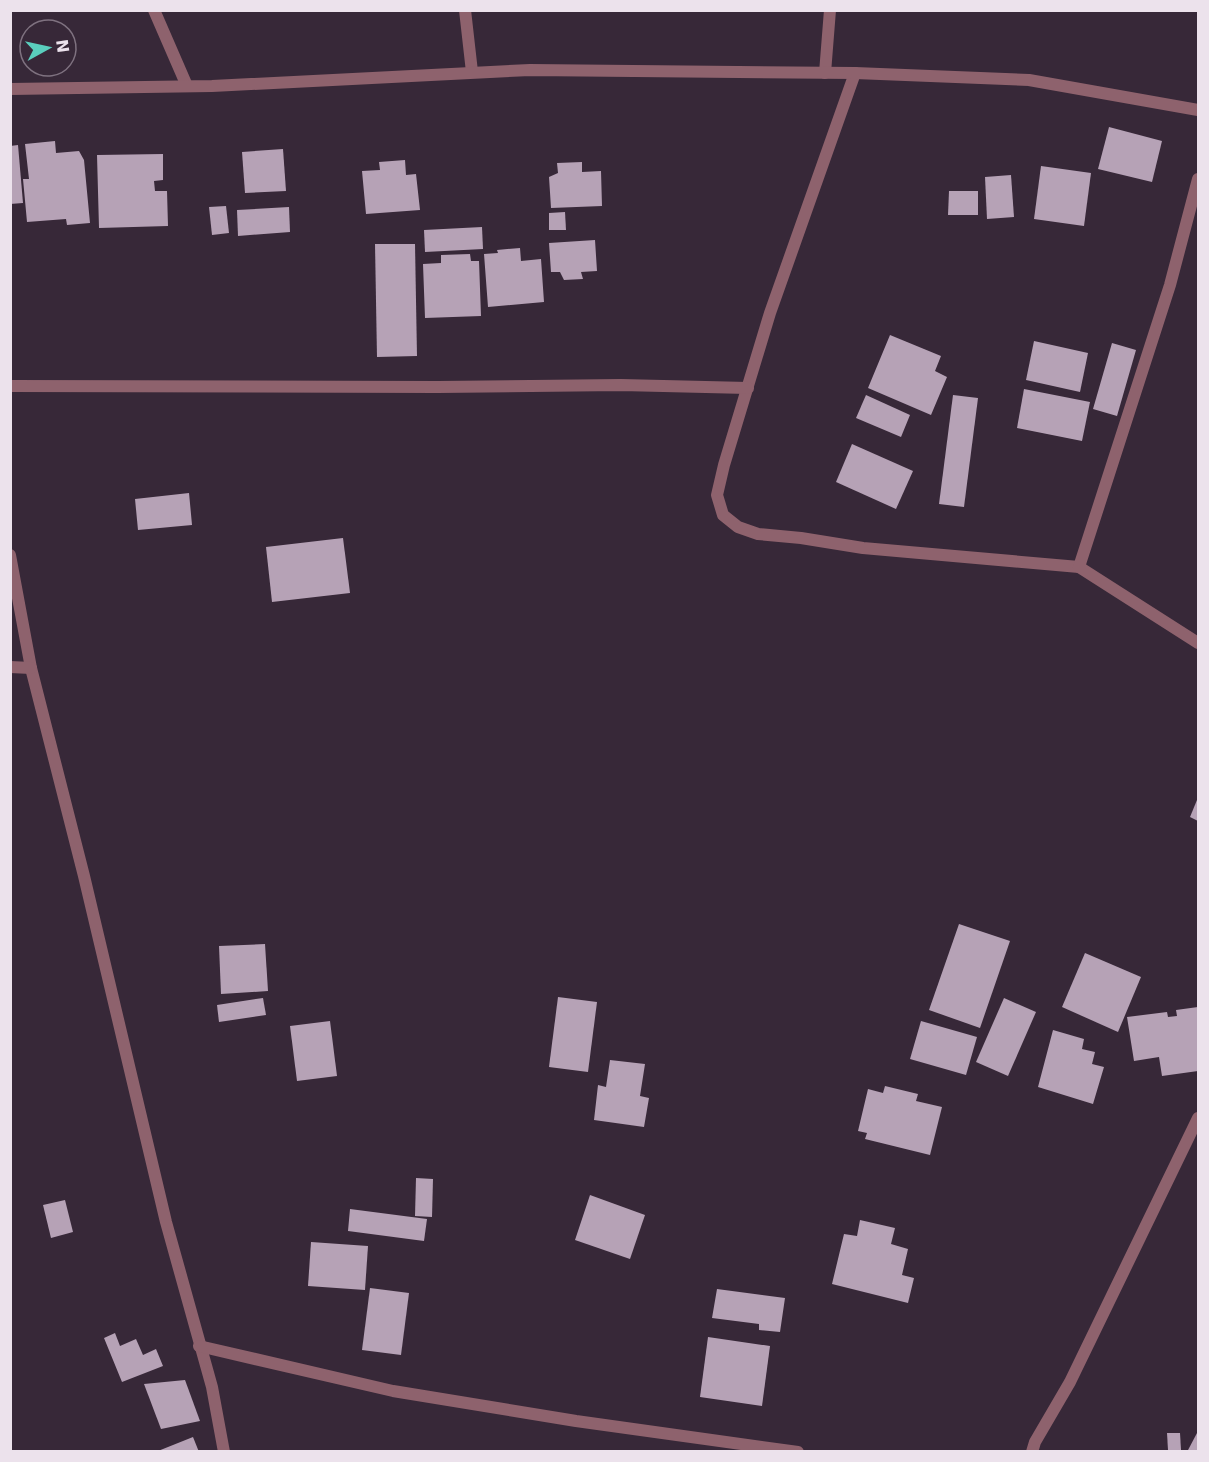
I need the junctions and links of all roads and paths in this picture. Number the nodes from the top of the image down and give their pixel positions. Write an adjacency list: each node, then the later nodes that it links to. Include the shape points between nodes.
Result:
1 (154, 10): 7 (street)
2 (465, 10): 4 (street)
3 (830, 10): 5 (street)
4 (472, 72): 5 (street); 7 (street)
5 (825, 73): 6 (street)
6 (855, 73): 9 (street, via 1029,80); 12 (street, via 770,313)
7 (187, 86): 8 (street)
8 (10, 89)
9 (1198, 110)
10 (1198, 179): 14 (street, via 1170,285)
11 (10, 386): 12 (street)
12 (748, 388): 14 (street, via 717,495 723,516 738,527 758,534 863,548)
13 (10, 555): 17 (street)
14 (1079, 567): 15 (street)
15 (1198, 643)
16 (10, 667): 17 (street)
17 (31, 668): 19 (street)
18 (1198, 1118): 22 (street)
19 (199, 1346): 20 (street, via 212,1387); 21 (street, via 393,1390)
20 (224, 1452)
21 (798, 1452)
22 (1032, 1452)

